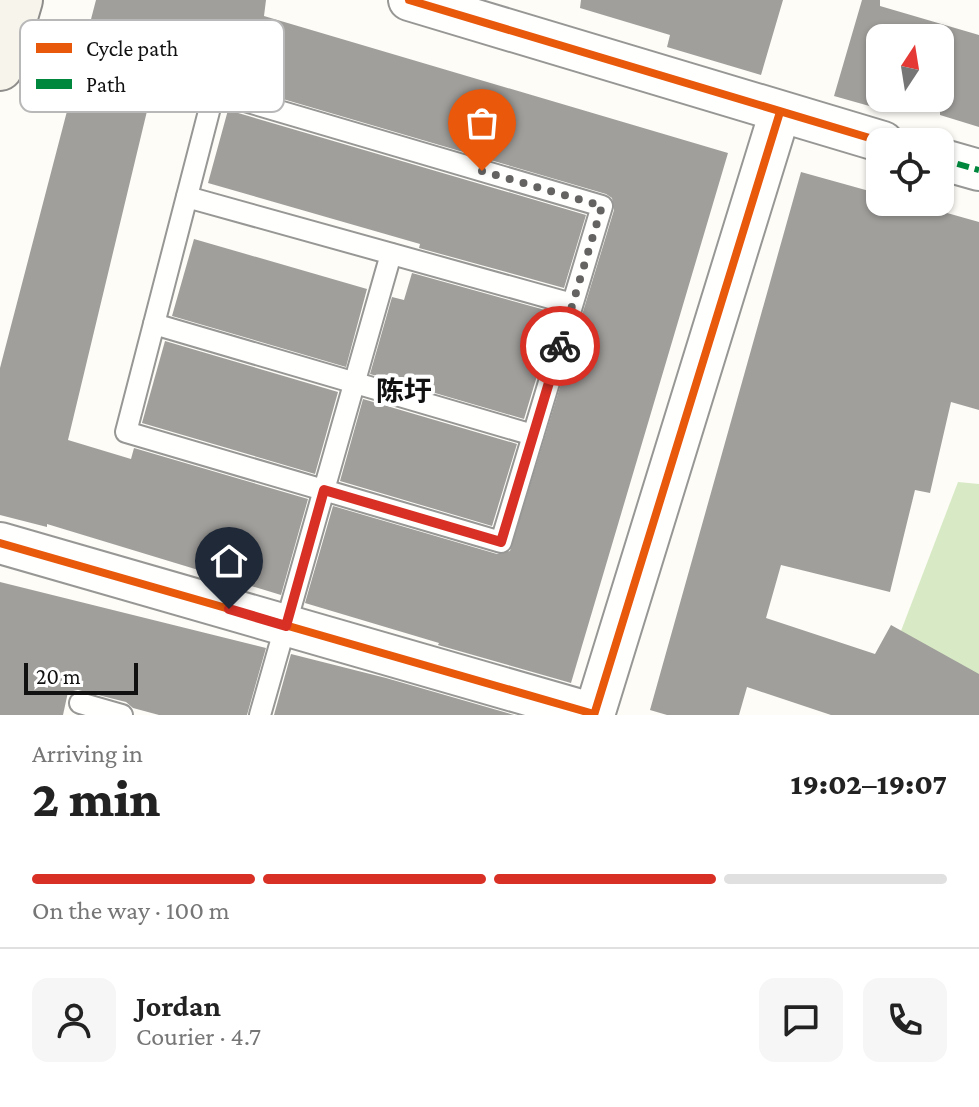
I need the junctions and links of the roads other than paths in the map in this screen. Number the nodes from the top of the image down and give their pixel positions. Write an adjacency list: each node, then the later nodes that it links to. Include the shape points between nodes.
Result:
1 (20, 0): 3 (main road)
2 (409, 0): 6 (street)
3 (0, 68)
4 (209, 112): 10 (lane)
5 (282, 112): 12 (lane, via 602,206)
6 (780, 112): 7 (street); 22 (street)
7 (866, 137)
8 (954, 163): 9 (street)
9 (979, 170)
10 (187, 197): 11 (lane); 13 (lane)
11 (391, 254): 12 (lane); 14 (lane)
12 (572, 304): 15 (lane)
13 (154, 324): 14 (lane); 16 (lane, via 126,432)
14 (355, 383): 15 (lane); 16 (lane)
15 (533, 435): 16 (lane, via 501,542)
16 (324, 490): 18 (lane)
17 (0, 543): 18 (street)
18 (286, 626): 21 (lane); 22 (street)
19 (80, 703): 20 (lane)
20 (122, 715)
21 (260, 715)
22 (594, 715)

